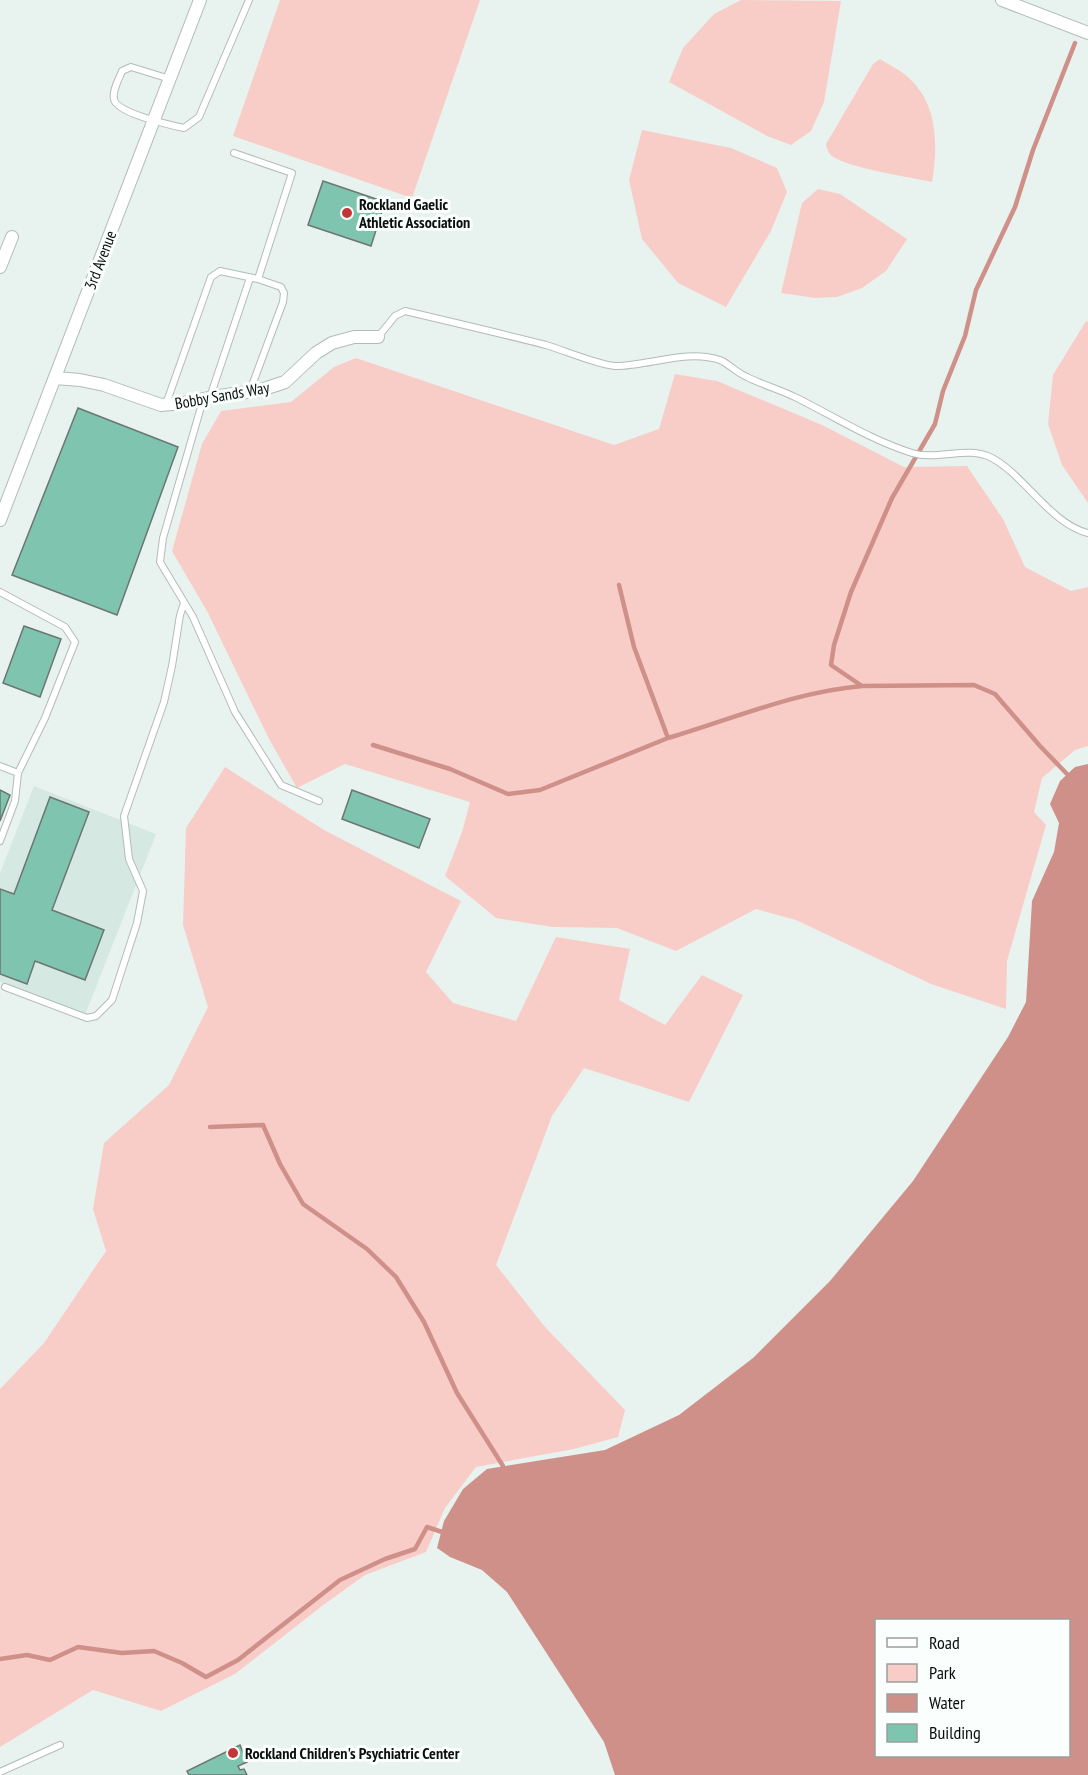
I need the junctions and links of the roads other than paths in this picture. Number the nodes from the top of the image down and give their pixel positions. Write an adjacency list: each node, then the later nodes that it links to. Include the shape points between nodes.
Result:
1 (200, 0): 5 (street, 3rd Avenue)
2 (249, 0): 6 (lane, via 200,117 184,128)
3 (1002, 0): 4 (street)
4 (1088, 33)
5 (170, 79): 6 (street, 3rd Avenue); 6 (lane, via 131,67 122,71 114,102)
6 (154, 121): 13 (street, 3rd Avenue)
7 (234, 153): 11 (lane, via 292,173)
8 (12, 237): 9 (street)
9 (0, 267)
10 (250, 278): 11 (lane); 15 (lane); 16 (lane, via 220,271 211,277)
11 (258, 279): 14 (lane, via 281,287 284,293)
12 (378, 337): 14 (street, Bobby Sands Way, via 354,337 332,343 285,382); 18 (lane, via 395,316 405,311 614,366 692,357 720,360 847,426 915,454 966,452 992,457 1040,501)
13 (55, 378): 16 (street, Bobby Sands Way, via 104,385); 17 (street, 3rd Avenue)
14 (250, 392): 15 (street, Bobby Sands Way)
15 (206, 398): 16 (street, Bobby Sands Way); 20 (lane, via 163,538 160,562)
16 (166, 405)
17 (0, 520)
18 (1088, 533)
19 (0, 592): 22 (lane, via 65,627 75,642)
20 (184, 603): 23 (lane, via 235,712 281,785); 25 (lane, via 164,702 124,816 129,860 143,891 112,1000 96,1016 87,1017)
21 (0, 766): 22 (lane)
22 (18, 773): 24 (lane, via 15,801)
23 (319, 801)
24 (0, 841)
25 (5, 987)
26 (60, 1745): 27 (lane)
27 (0, 1772)

